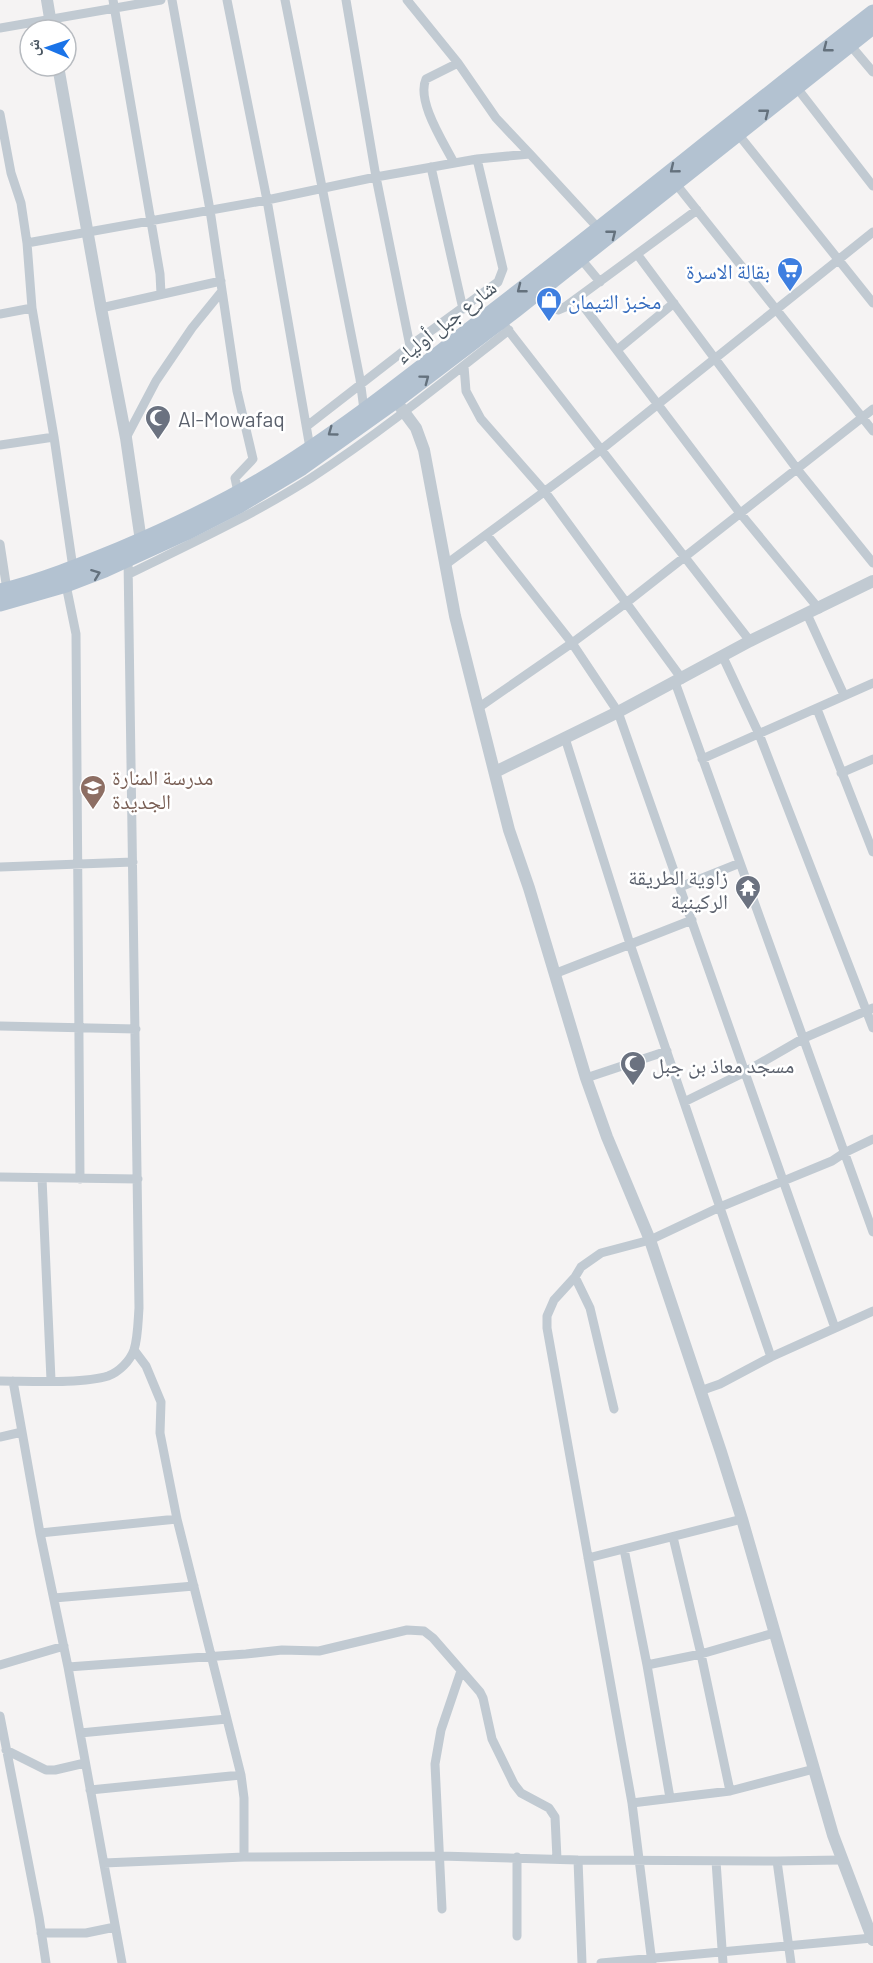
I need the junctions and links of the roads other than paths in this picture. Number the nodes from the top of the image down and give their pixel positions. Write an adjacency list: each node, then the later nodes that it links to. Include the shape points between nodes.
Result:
1 (47, 0): 10 (street)
2 (160, 0): 8 (street)
3 (172, 0): 33 (street)
4 (227, 0): 32 (street)
5 (285, 0): 31 (street)
6 (346, 0): 28 (street)
7 (407, 0): 16 (street)
8 (113, 4): 11 (street); 35 (street)
9 (873, 12): 36 (main road, شارع جبل أولياء, one-way to 36)
10 (50, 18)
11 (70, 18)
12 (18, 27): 14 (street)
13 (873, 27): 15 (main road, شارع جبل أولياء)
14 (0, 28)
15 (851, 46): 17 (street); 19 (main road, شارع جبل أولياء)
16 (458, 63): 22 (street, via 496,118); 24 (street, via 426,80 423,89 427,107)
17 (873, 72)
18 (60, 78): 37 (street)
19 (797, 88): 21 (main road, شارع جبل أولياء, one-way to 19); 30 (street)
20 (0, 114): 26 (street)
21 (738, 134): 29 (main road, شارع جبل أولياء); 42 (street)
22 (530, 154): 23 (street); 36 (street)
23 (477, 159): 24 (street); 53 (street, via 503,269 498,282)
24 (454, 163): 25 (street)
25 (431, 167): 28 (street); 53 (street)
26 (12, 173): 27 (street); 39 (street)
27 (0, 175)
28 (376, 177): 31 (street); 57 (street)
29 (676, 184): 34 (street); 41 (main road, شارع جبل أولياء, one-way to 29)
30 (873, 186)
31 (321, 188): 32 (street); 61 (street)
32 (267, 200): 33 (street); 67 (street)
33 (210, 210): 35 (street); 43 (street)
34 (697, 210): 40 (street); 54 (street)
35 (151, 220): 37 (street); 47 (street)
36 (599, 229): 65 (main road, شارع جبل أولياء, one-way to 65)
37 (88, 232): 39 (street); 52 (street)
38 (873, 232): 42 (street)
39 (27, 243): 51 (street)
40 (637, 254): 44 (street); 49 (street)
41 (581, 259): 44 (street); 45 (main road, شارع جبل أولياء)
42 (840, 260): 50 (street); 54 (street)
43 (221, 281): 46 (street); 47 (street)
44 (600, 282): 48 (street)
45 (540, 290): 48 (street, via 558,310); 56 (main road, شارع جبل أولياء)
46 (222, 291): 70 (street, via 160,374); 75 (street, via 237,391 253,459 235,478)
47 (161, 294): 52 (street)
48 (578, 299): 58 (street)
49 (674, 303): 58 (street); 59 (street)
50 (873, 303)
51 (32, 308): 55 (street); 69 (street)
52 (101, 308): 70 (street)
53 (463, 309): 57 (street)
54 (777, 310): 59 (street); 66 (street)
55 (0, 314)
56 (505, 326): 60 (street); 63 (main road, شارع جبل أولياء, one-way to 56); 73 (street)
57 (410, 346): 61 (street)
58 (617, 350): 62 (street)
59 (715, 358): 62 (street); 74 (street)
60 (464, 366): 63 (street); 76 (street, via 466,391 473,406)
61 (361, 384): 65 (street); 67 (street)
62 (657, 405): 73 (street); 77 (street)
63 (400, 407): 80 (main road, شارع جبل أولياء, via 269,489 186,533); 83 (street, via 416,428 424,450); 84 (street, via 310,479 209,535)
64 (873, 409): 66 (street)
65 (364, 410): 72 (main road, شارع جبل أولياء, one-way to 72)
66 (862, 417): 68 (street); 74 (street)
67 (307, 426): 72 (street)
68 (873, 431)
69 (54, 437): 71 (street); 85 (street)
70 (126, 438): 80 (street)
71 (0, 446)
72 (310, 448): 75 (main road, شارع جبل أولياء)
73 (602, 449): 76 (street); 81 (street)
74 (797, 468): 77 (street); 82 (street)
75 (238, 492): 80 (main road, شارع جبل أولياء)
76 (545, 492): 78 (street); 89 (street)
77 (740, 513): 81 (street); 91 (street)
78 (487, 535): 83 (street); 93 (street)
79 (0, 544): 88 (street)
80 (142, 546): 84 (main road, شارع جبل أولياء); 85 (main road, شارع جبل أولياء)
81 (684, 557): 89 (street); 92 (street)
82 (873, 563)
83 (445, 565): 98 (street)
84 (128, 567): 87 (main road, شارع جبل أولياء, one-way to 84); 108 (street)
85 (73, 568): 88 (main road, شارع جبل أولياء)
86 (873, 582): 91 (street)
87 (66, 585): 90 (main road, شارع جبل أولياء); 109 (street, via 76,634)
88 (4, 590)
89 (626, 603): 93 (street); 95 (street)
90 (0, 604)
91 (813, 611): 92 (street); 97 (street)
92 (750, 641): 94 (street)
93 (572, 643): 98 (street); 100 (street)
94 (722, 655): 95 (street); 101 (street)
95 (678, 680): 100 (street); 103 (street)
96 (873, 683): 97 (street)
97 (844, 695): 99 (street)
98 (478, 708): 105 (street)
99 (817, 709): 101 (street); 106 (street)
100 (618, 712): 102 (street); 112 (street)
101 (759, 734): 103 (street); 116 (street)
102 (565, 738): 105 (street); 114 (street)
103 (702, 759): 110 (street)
104 (873, 759): 106 (street)
105 (495, 772): 115 (street)
106 (841, 773): 107 (street)
107 (873, 852)
108 (134, 861): 109 (street); 120 (street)
109 (76, 863): 111 (street); 118 (street)
110 (740, 863): 112 (street); 121 (street)
111 (0, 867)
112 (680, 887): 113 (street)
113 (692, 920): 114 (street); 123 (street)
114 (630, 944): 115 (street); 122 (street)
115 (554, 974): 124 (street)
116 (870, 1009): 119 (street); 121 (street)
117 (0, 1026): 118 (street)
118 (78, 1026): 120 (street); 130 (street)
119 (873, 1028)
120 (136, 1029): 131 (street)
121 (804, 1038): 123 (street); 127 (street)
122 (668, 1051): 124 (street); 125 (street)
123 (745, 1072): 125 (street); 132 (street)
124 (586, 1078): 135 (street)
125 (684, 1102): 133 (street)
126 (873, 1139): 127 (street)
127 (844, 1153): 132 (street); 134 (street)
128 (0, 1177): 129 (street)
129 (42, 1178): 130 (street); 141 (street)
130 (80, 1179): 131 (street)
131 (138, 1179): 139 (street, via 139,1308)
132 (781, 1180): 133 (street); 138 (street)
133 (720, 1206): 135 (street); 140 (street)
134 (873, 1232)
135 (650, 1240): 136 (street, via 601,1252 581,1266); 144 (street)
136 (575, 1276): 145 (street, via 590,1308); 153 (street, via 549,1308 547,1328)
137 (873, 1311): 138 (street)
138 (835, 1328): 140 (street)
139 (134, 1350): 141 (street, via 124,1365 108,1376); 149 (street, via 146,1366 161,1402 160,1433)
140 (771, 1357): 144 (street)
141 (51, 1380): 143 (street)
142 (0, 1381): 143 (street)
143 (13, 1381): 146 (street)
144 (700, 1391): 148 (street)
145 (614, 1409)
146 (22, 1432): 147 (street); 150 (street)
147 (0, 1437)
148 (742, 1519): 151 (street); 156 (street)
149 (177, 1520): 150 (street); 154 (street)
150 (40, 1533): 155 (street)
151 (673, 1537): 152 (street); 158 (street)
152 (624, 1549): 153 (street); 161 (street)
153 (588, 1558): 174 (street)
154 (194, 1586): 155 (street); 159 (street)
155 (54, 1598): 157 (street)
156 (774, 1633): 158 (street); 169 (street)
157 (64, 1646): 160 (street); 162 (street)
158 (701, 1654): 161 (street); 172 (street)
159 (211, 1656): 162 (street); 163 (street, via 319,1651 412,1630 429,1634); 165 (street)
160 (0, 1665)
161 (647, 1665): 173 (street)
162 (69, 1667): 166 (street)
163 (461, 1671): 175 (street, via 435,1764); 178 (street, via 483,1698 492,1739 514,1784 521,1793 549,1808 555,1817)
164 (0, 1716): 167 (street)
165 (227, 1719): 166 (street); 170 (street)
166 (80, 1733): 168 (street)
167 (6, 1750): 168 (street, via 46,1770); 187 (street)
168 (85, 1763): 171 (street)
169 (814, 1768): 172 (street); 181 (street)
170 (241, 1775): 171 (street); 176 (street)
171 (90, 1790): 184 (street)
172 (730, 1791): 173 (street)
173 (670, 1798): 174 (street)
174 (632, 1803): 180 (street)
175 (440, 1856): 176 (street); 177 (street); 185 (street)
176 (244, 1857): 184 (street)
177 (517, 1857): 178 (street); 188 (street)
178 (557, 1859): 179 (street)
179 (578, 1860): 180 (street); 195 (street)
180 (640, 1860): 182 (street); 192 (street)
181 (841, 1860): 183 (street); 189 (street)
182 (716, 1861): 183 (street); 191 (street)
183 (777, 1861): 190 (street)
184 (104, 1863): 186 (street)
185 (442, 1909)
186 (115, 1927): 187 (street, via 86,1933); 194 (street)
187 (42, 1933): 193 (street)
188 (517, 1936)
189 (873, 1939): 190 (street)
190 (788, 1944): 191 (street); 198 (street)
191 (722, 1950): 192 (street); 197 (street)
192 (652, 1961): 196 (street)
193 (46, 1963)
194 (122, 1963)
195 (582, 1963)
196 (601, 1963)
197 (723, 1963)
198 (791, 1963)

